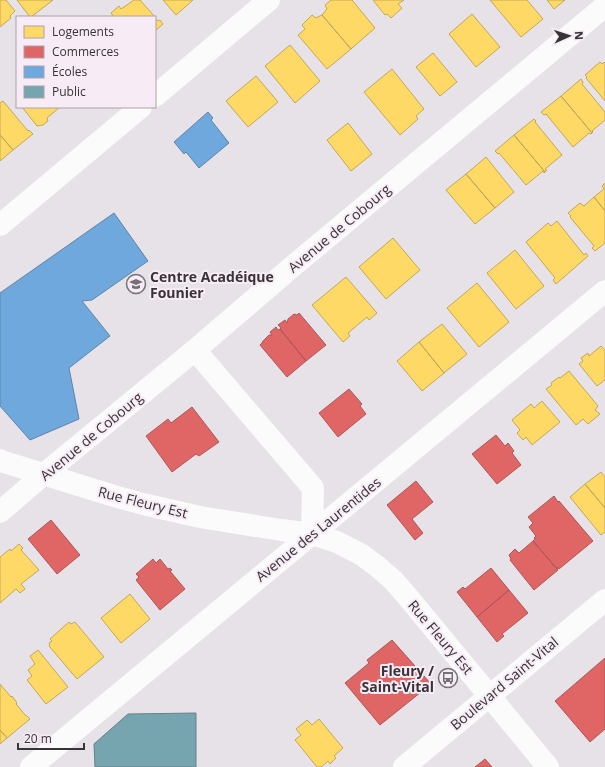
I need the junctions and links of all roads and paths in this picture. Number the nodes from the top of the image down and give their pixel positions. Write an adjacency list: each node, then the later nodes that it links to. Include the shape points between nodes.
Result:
1 (270, 0): 3 (street)
2 (605, 6): 7 (street, Avenue de Cobourg)
3 (156, 95)
4 (140, 108): 5 (street)
5 (0, 225)
6 (605, 291): 11 (street, Avenue des Laurentides)
7 (195, 350): 9 (street, Avenue de Cobourg); 11 (street, via 313,488)
8 (0, 460): 9 (street, Rue Fleury Est)
9 (44, 474): 10 (street, Avenue de Cobourg); 11 (street, Rue Fleury Est, via 121,498 200,517)
10 (0, 512)
11 (312, 534): 13 (street, Rue Fleury Est, via 337,542 362,555 393,580); 14 (street, Avenue des Laurentides)
12 (605, 600): 13 (street, Boulevard Saint-Vital)
13 (490, 696): 15 (street, Boulevard Saint-Vital); 16 (street, Rue Fleury Est)
14 (31, 767)
15 (404, 767)
16 (548, 767)

